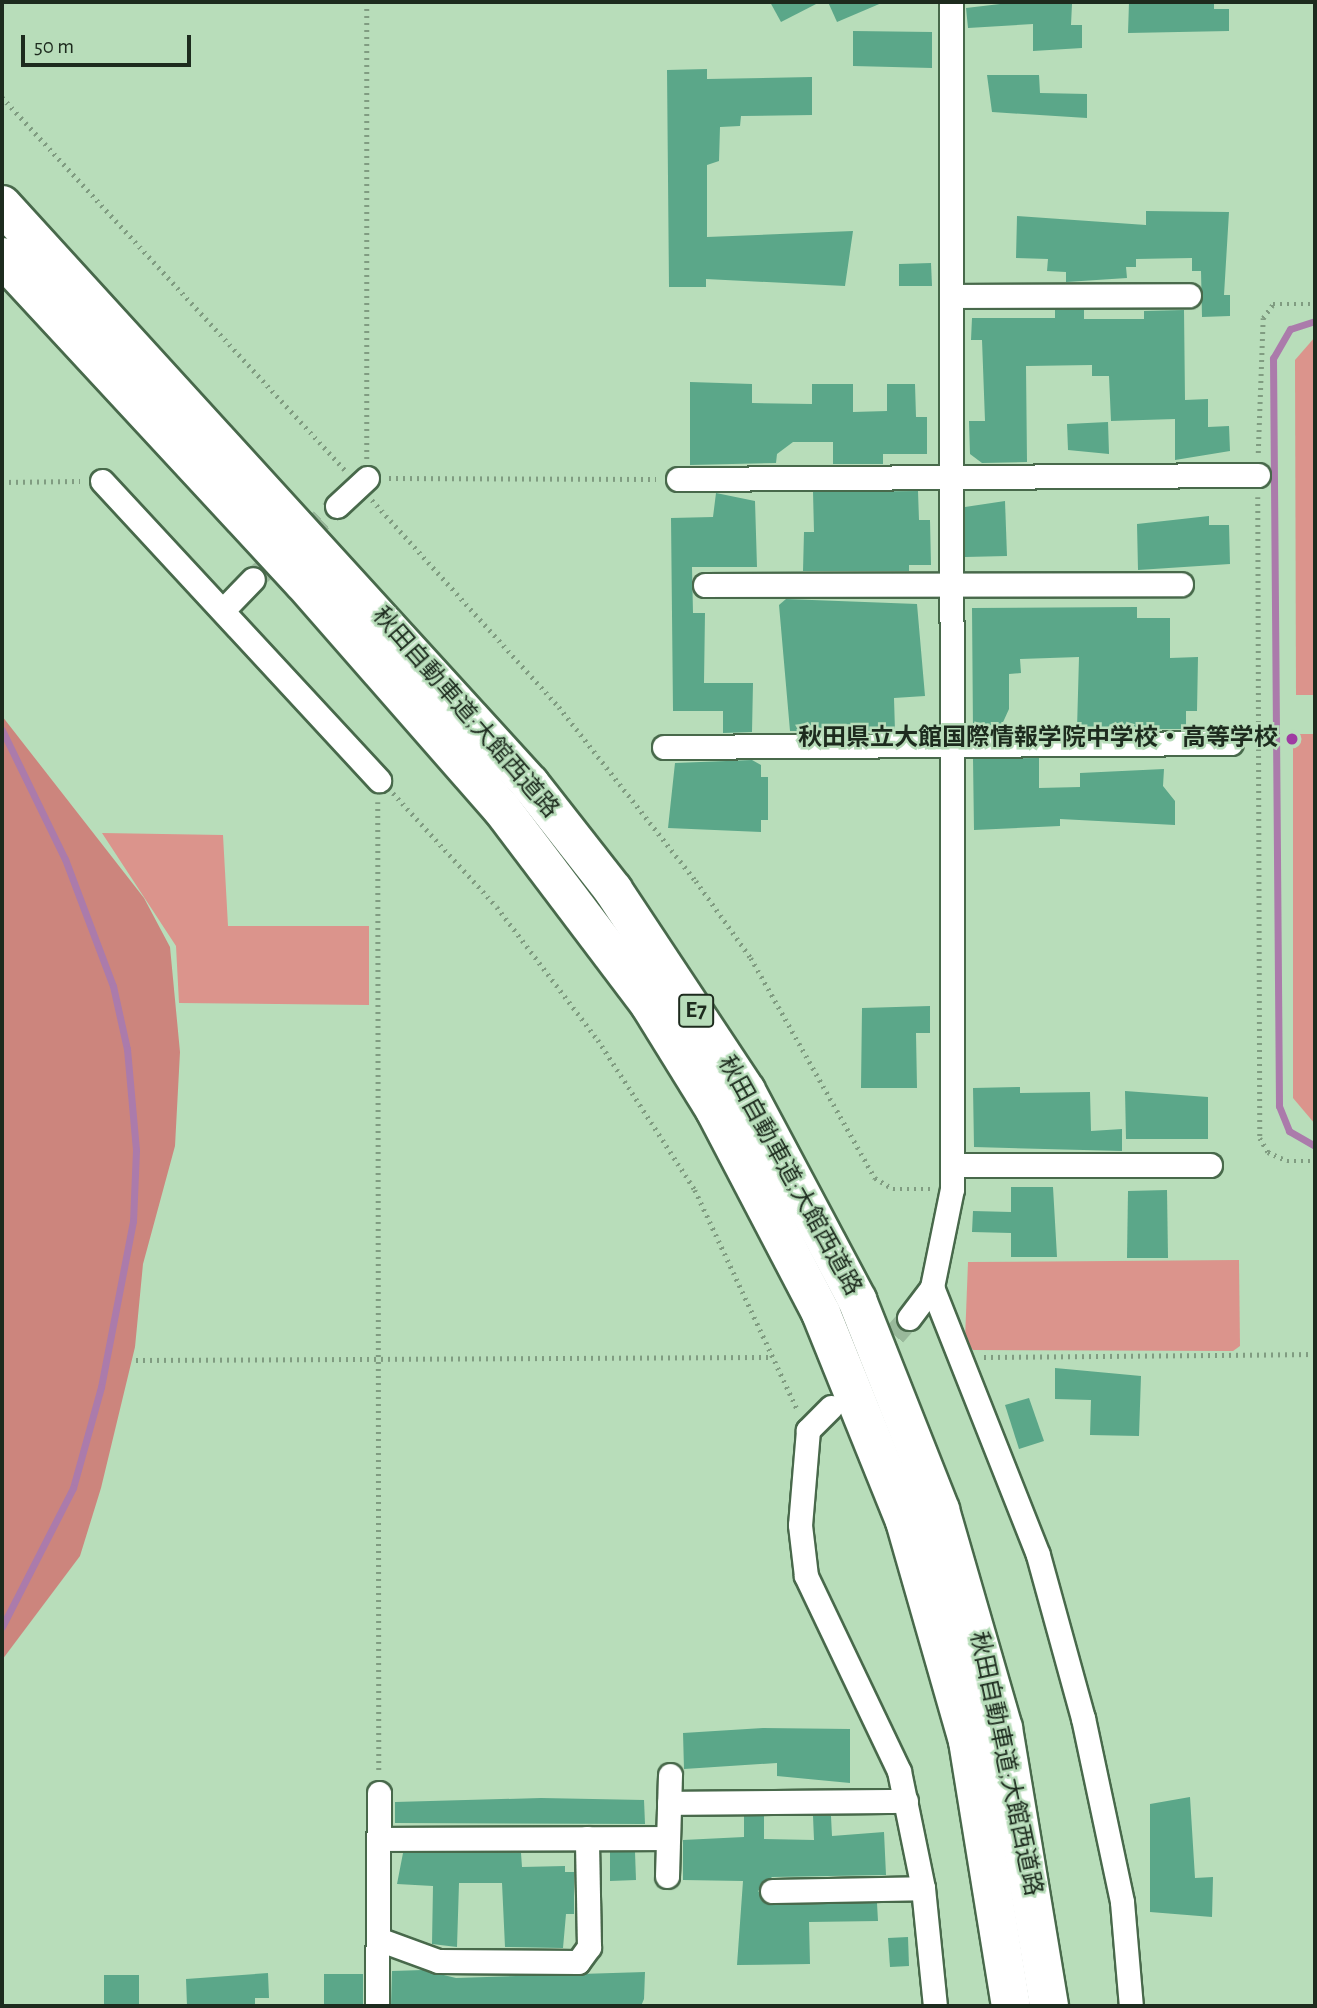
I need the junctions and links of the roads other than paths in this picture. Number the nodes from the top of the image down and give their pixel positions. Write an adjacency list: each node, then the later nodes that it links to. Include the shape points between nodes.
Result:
1 (951, 2): 5 (street)
2 (2, 205): 40 (highway, 秋田自動車道;大館西道路 / E7, via 530,784 613,890 746,1091 857,1300 940,1510 1003,1728)
3 (2, 257): 39 (highway, 秋田自動車道;大館西道路 / E7, via 304,583 502,809 650,1004 715,1110 821,1313 905,1521 968,1741)
4 (1189, 295): 5 (street)
5 (951, 296): 7 (street)
6 (1258, 475): 7 (street)
7 (952, 477): 8 (street); 13 (street)
8 (678, 480)
9 (102, 481): 16 (street)
10 (363, 482): 11 (street)
11 (337, 506)
12 (253, 579): 16 (street)
13 (952, 584): 14 (street); 15 (street); 18 (street)
14 (1181, 584)
15 (705, 585)
16 (225, 608): 20 (street)
17 (1231, 743): 18 (street)
18 (952, 746): 19 (street); 21 (street)
19 (664, 747)
20 (379, 780)
21 (952, 1165): 22 (street); 23 (street, via 952,1189)
22 (1210, 1165)
23 (932, 1287): 24 (street); 41 (street, via 964,1357 1038,1555 1083,1718 1122,1902)
24 (909, 1318)
25 (831, 1407): 28 (street, via 808,1430 800,1525 806,1576 875,1713)
26 (670, 1775): 29 (street)
27 (379, 1793): 32 (street)
28 (906, 1801): 29 (street); 34 (street)
29 (669, 1803): 31 (street)
30 (587, 1838): 31 (street); 32 (street); 36 (street, via 589,1947 578,1962 438,1961)
31 (668, 1838): 33 (street)
32 (379, 1839): 36 (street)
33 (667, 1876)
34 (923, 1888): 35 (street); 38 (street)
35 (772, 1891)
36 (378, 1938): 37 (street)
37 (377, 2006)
38 (935, 2006)
39 (1011, 2006)
40 (1049, 2006)
41 (1131, 2006)

